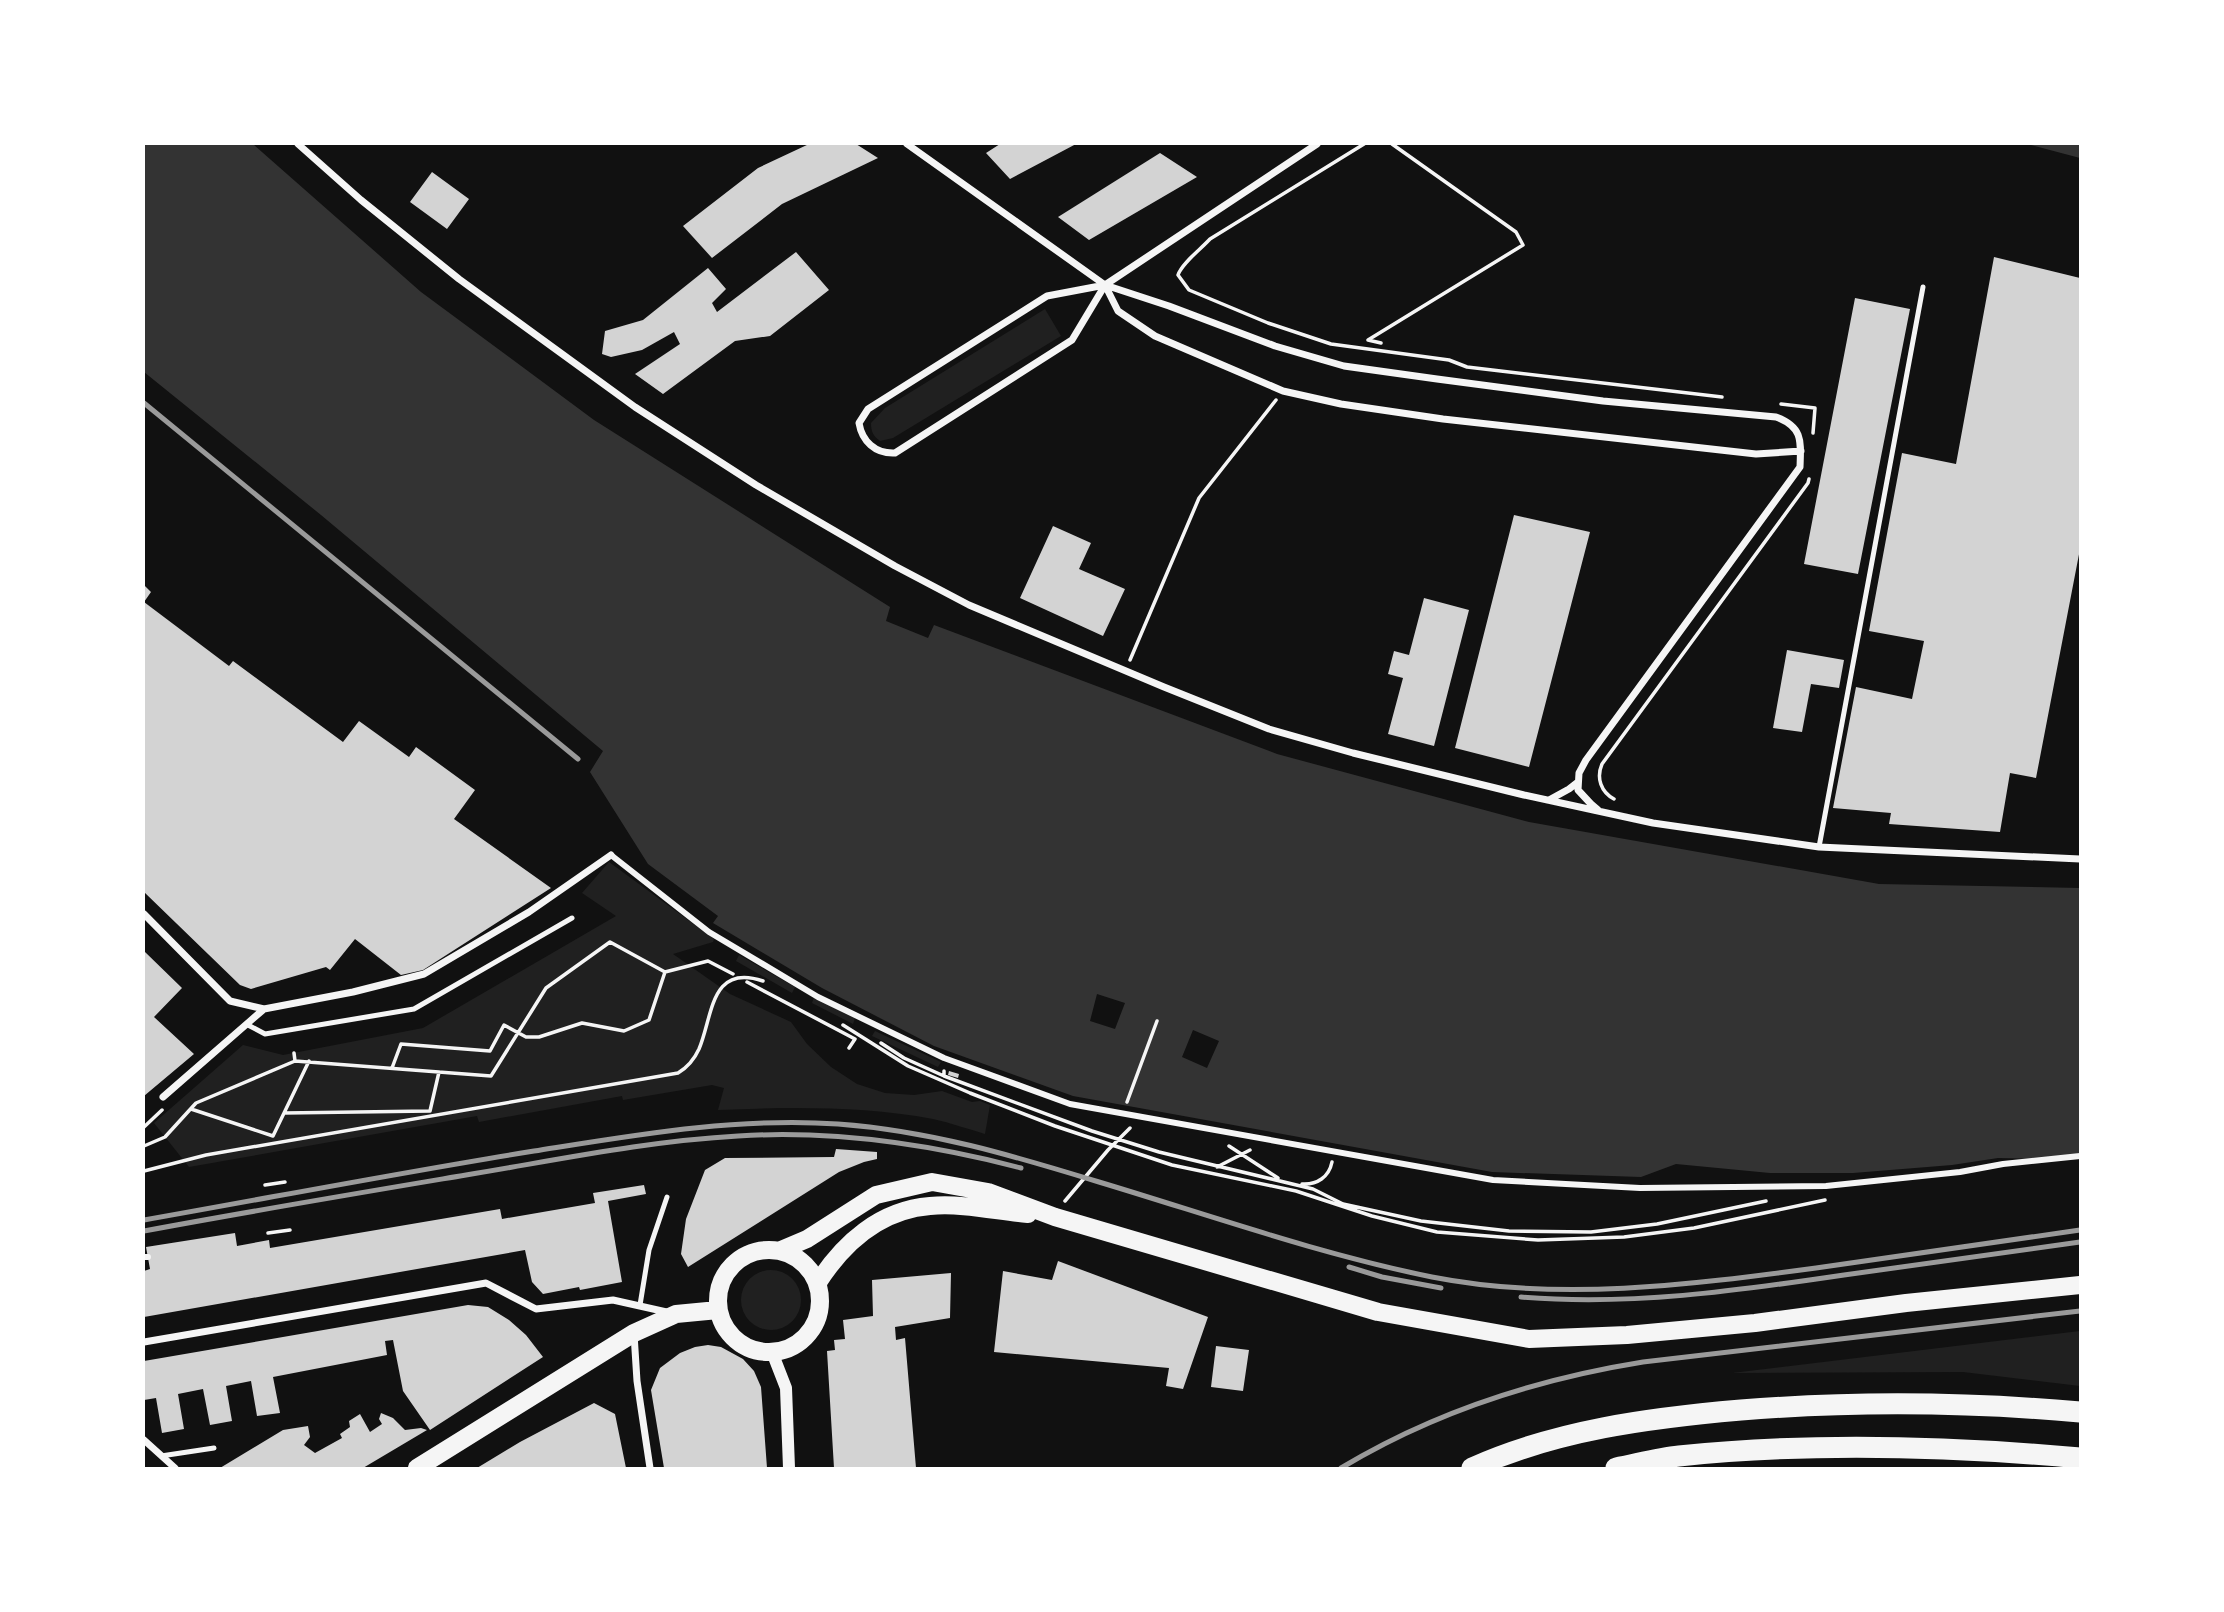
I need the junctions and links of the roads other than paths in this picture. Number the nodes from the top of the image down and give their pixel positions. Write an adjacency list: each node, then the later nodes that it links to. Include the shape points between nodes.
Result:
1 (298, 144): 8 (street, via 459,279 635,407 756,485 969,605 1269,729)
2 (907, 144): 4 (street)
3 (1317, 144): 4 (street)
4 (1105, 285): 4 (street, via 1047,296 868,409 859,422 862,436 873,447 895,453 1072,340); 6 (street, via 1118,312 1155,336 1283,391 1443,419 1756,454); 6 (street, via 1344,366 1603,401 1776,417 1791,422 1800,435)
5 (1923, 287): 10 (lane)
6 (1801, 452): 7 (street, via 1800,467 1586,760)
7 (1578, 782): 8 (street); 9 (street, via 1583,797)
8 (1549, 800): 9 (street)
9 (1602, 812): 10 (street)
10 (1819, 847): 12 (street)
11 (611, 855): 15 (street, via 529,912 424,974); 18 (street, via 709,932 818,996 944,1058 1070,1104 1493,1180 1640,1188 1826,1186)
12 (2081, 859)
13 (144, 914): 15 (street, via 230,1001)
14 (572, 918): 16 (lane, via 414,1009 265,1034)
15 (264, 1009): 16 (street)
16 (248, 1025): 17 (street)
17 (163, 1097)
18 (2081, 1156)
19 (667, 1197): 24 (lane, via 649,1250)
20 (1055, 1217): 21 (main road, via 988,1192 933,1182 876,1195 807,1239); 22 (main road, via 941,1206 893,1213 869,1226 838,1255); 23 (main road, via 1378,1312 1530,1339 1755,1323)
21 (781, 1250): 22 (main road, via 809,1269); 25 (main road, via 764,1249 733,1263 723,1277)
22 (817, 1284): 29 (main road, via 819,1314 813,1328 788,1349)
23 (2081, 1284)
24 (640, 1305): 26 (street); 28 (street, via 613,1300 536,1310 485,1283)
25 (718, 1310): 26 (main road); 29 (main road, via 731,1336 743,1346)
26 (676, 1314): 27 (main road)
27 (634, 1333): 36 (main road); 37 (street)
28 (144, 1342)
29 (772, 1352): 38 (street, via 786,1388)
30 (2081, 1412): 39 (highway, via 2017,1406 1800,1405 1663,1417 1551,1439)
31 (144, 1440): 33 (street)
32 (214, 1448): 33 (lane)
33 (162, 1456): 35 (street)
34 (2081, 1458): 40 (highway, via 1895,1447 1792,1448 1676,1456)
35 (175, 1468)
36 (417, 1468)
37 (650, 1468)
38 (789, 1468)
39 (1472, 1468)
40 (1616, 1468)

